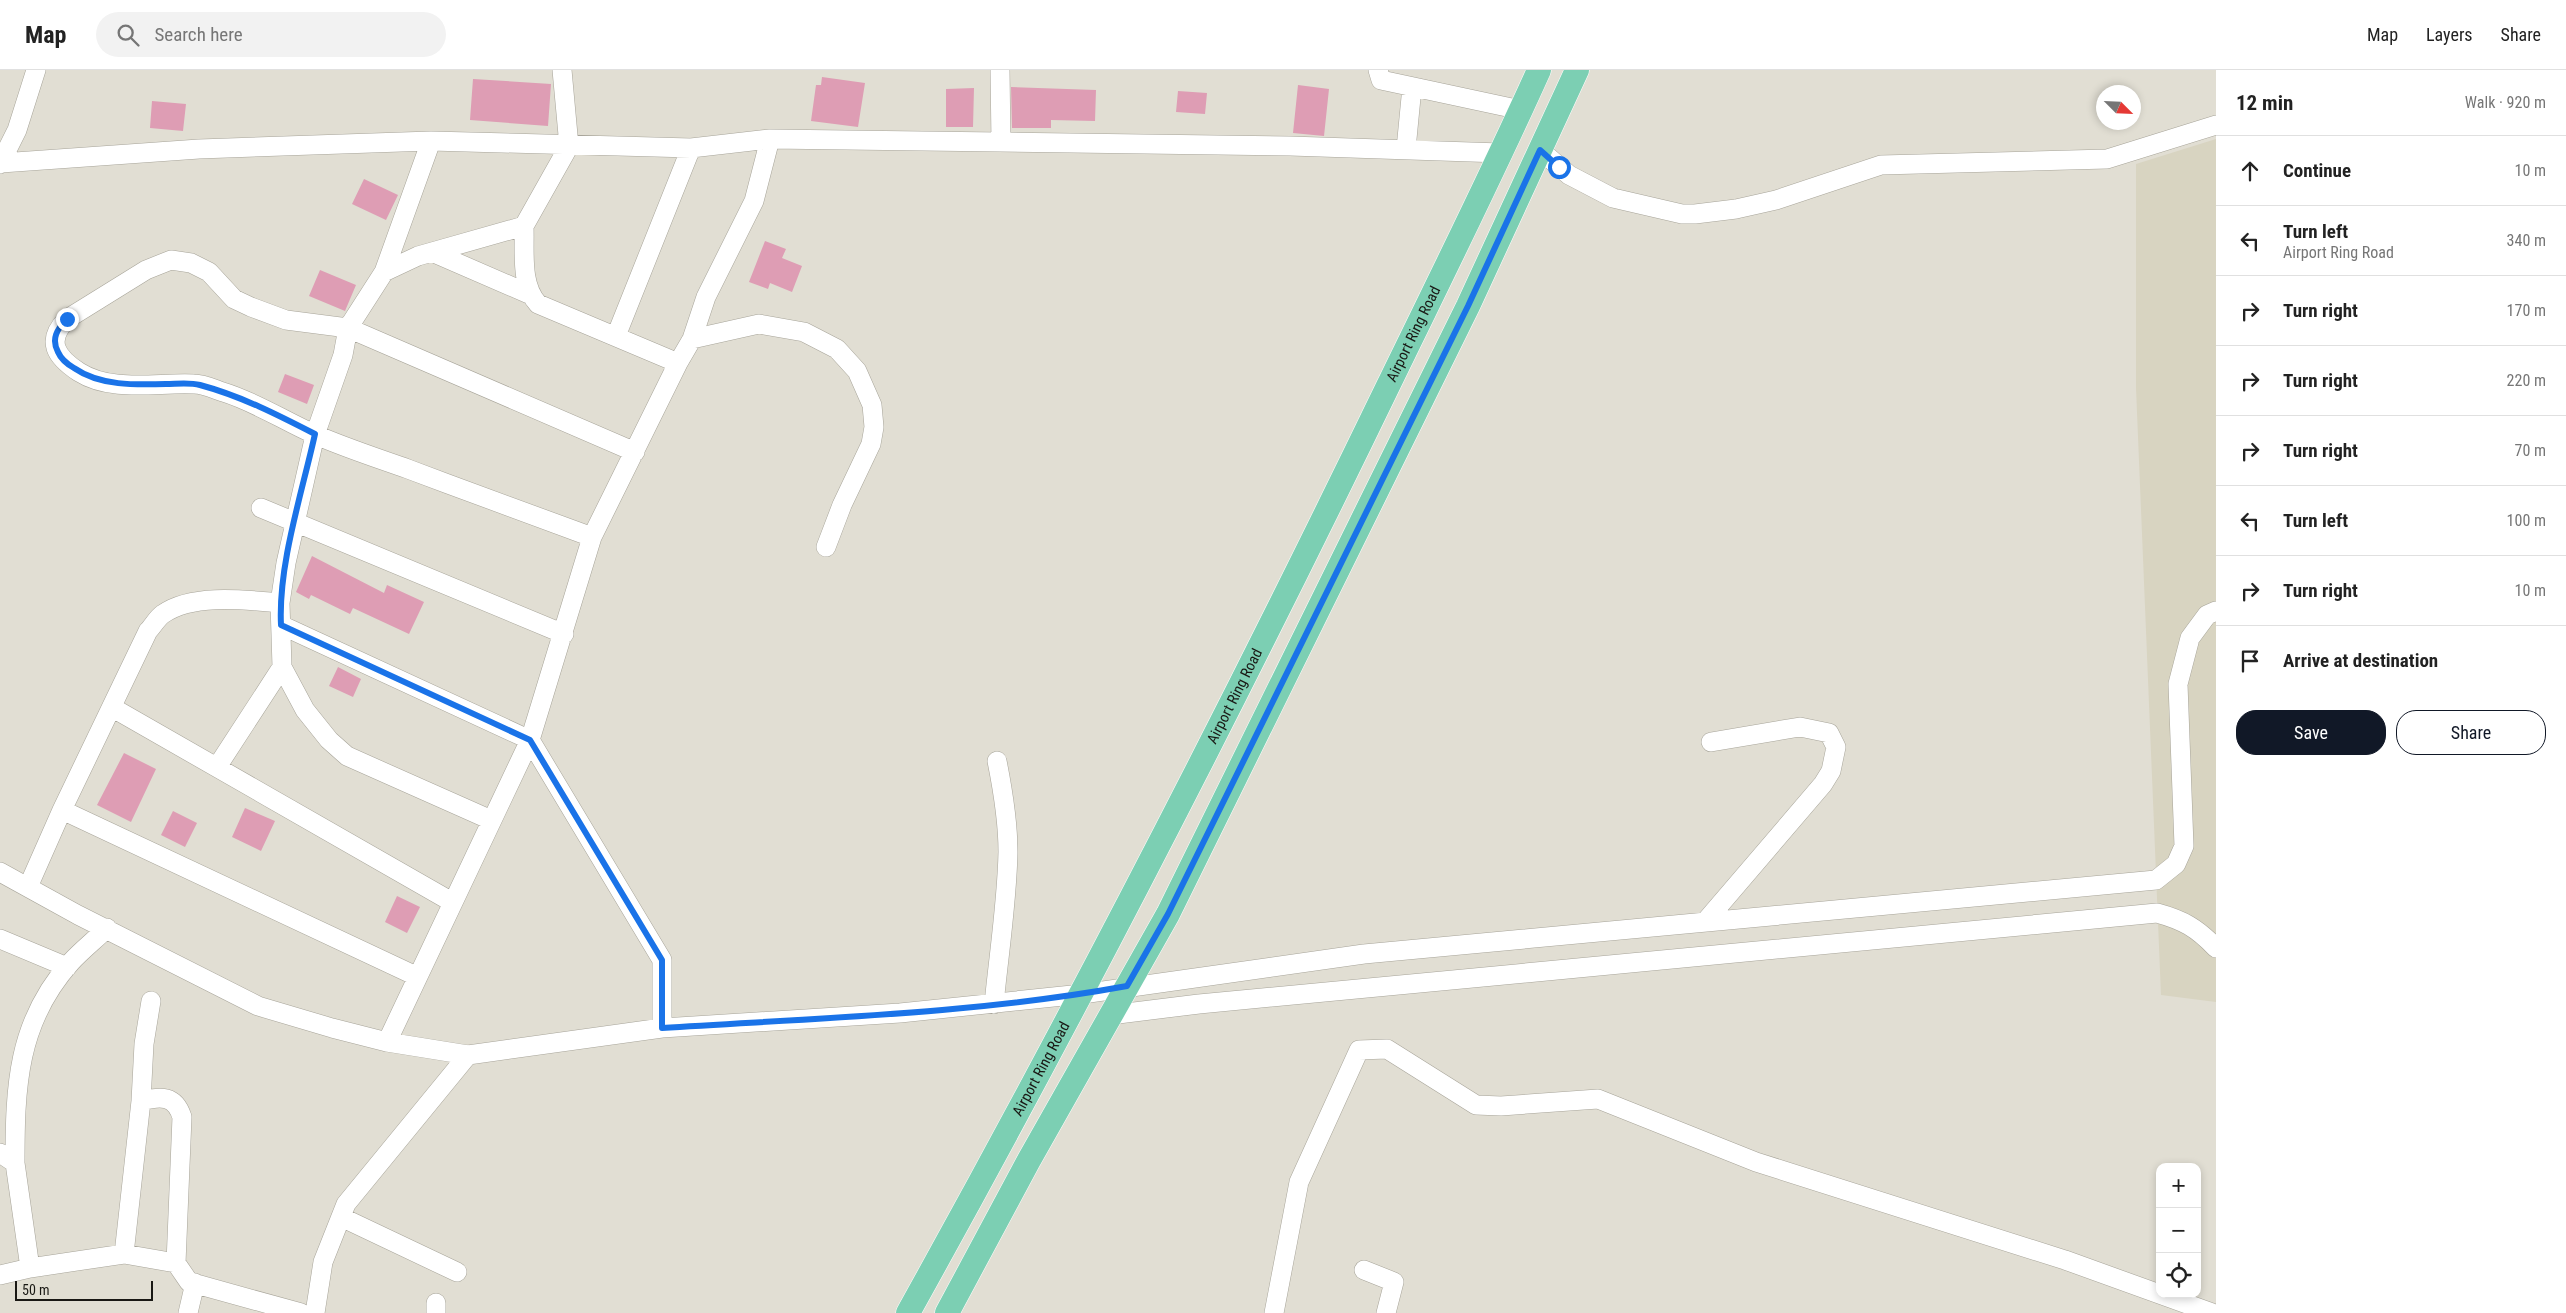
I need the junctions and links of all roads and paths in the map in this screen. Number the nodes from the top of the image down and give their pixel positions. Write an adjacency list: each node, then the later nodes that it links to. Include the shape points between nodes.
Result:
1 (36, 70): 18 (street, via 17,130)
2 (562, 70): 13 (street)
3 (1000, 70): 12 (street)
4 (1378, 70): 7 (street, via 1381,80)
5 (1539, 70): 8 (main road, Airport Ring Road)
6 (1577, 70): 16 (main road, Airport Ring Road)
7 (1412, 86): 8 (street); 15 (street)
8 (1521, 110): 17 (main road, Airport Ring Road)
9 (2216, 125): 16 (street, via 2107,159 1881,165 1776,200 1695,214 1613,198 1569,175)
10 (770, 139): 12 (street); 14 (street); 25 (street, via 754,201 706,297)
11 (431, 141): 13 (street); 18 (street, via 199,149); 21 (street)
12 (1001, 142): 15 (street)
13 (568, 146): 14 (street); 19 (street)
14 (691, 148): 24 (street)
15 (1406, 150): 17 (street)
16 (1540, 150): 54 (main road, Airport Ring Road, via 1468,306 1168,914)
17 (1500, 152): 55 (main road, Airport Ring Road, via 1316,534)
18 (0, 164)
19 (524, 226): 20 (street); 22 (street)
20 (432, 252): 21 (street); 22 (street)
21 (384, 272): 23 (street)
22 (529, 294): 24 (street, via 538,304 559,315)
23 (348, 328): 27 (street, via 343,355); 27 (street, via 286,320 251,307 234,299 209,272 191,263 171,260 146,270 67,319 55,336 58,355 81,374 99,381 137,385 197,384 263,408); 28 (street)
24 (616, 336): 26 (street)
25 (692, 339): 26 (street); 32 (street, via 759,324 804,332 837,349 857,371 872,406 874,427 870,444)
26 (678, 363): 28 (street)
27 (315, 434): 30 (street); 31 (street)
28 (635, 452): 31 (street)
29 (261, 508): 30 (street)
30 (296, 521): 33 (street); 36 (street)
31 (592, 537): 36 (street)
32 (826, 547)
33 (280, 603): 35 (street); 38 (street, via 242,599 205,601 178,606 162,614 148,631)
34 (2216, 611): 48 (street, via 2207,615 2190,638 2178,684 2184,846 2176,864 2156,880)
35 (281, 625): 37 (street); 39 (street)
36 (564, 634): 39 (street)
37 (282, 667): 42 (street); 44 (street, via 305,710 329,740 347,756)
38 (113, 708): 42 (street); 43 (street)
39 (530, 740): 44 (street); 59 (street, via 662,960)
40 (1711, 742): 48 (street, via 1800,727 1829,733 1836,747 1831,771 1823,784)
41 (997, 761): 57 (street, via 1004,797 1008,852)
42 (217, 767): 47 (street)
43 (62, 810): 46 (street); 53 (street)
44 (491, 820): 47 (street)
45 (0, 872): 46 (street)
46 (28, 887): 49 (street)
47 (452, 902): 53 (street)
48 (1705, 922): 54 (street, via 1364,954)
49 (107, 928): 52 (street); 60 (street, via 258,1006)
50 (0, 939): 52 (street)
51 (2216, 948): 58 (street, via 2182,919 2157,913)
52 (67, 967): 63 (street, via 32,1022 20,1062)
53 (416, 976): 60 (street)
54 (1127, 986): 55 (street); 58 (main road, Airport Ring Road)
55 (1082, 994): 57 (street); 75 (main road, Airport Ring Road)
56 (151, 1001): 62 (street, via 144,1044)
57 (994, 1004): 59 (street)
58 (1110, 1014): 76 (main road, Airport Ring Road)
59 (662, 1028): 61 (street)
60 (387, 1042): 61 (street)
61 (468, 1055): 64 (street, via 346,1204)
62 (141, 1101): 65 (street); 66 (street, via 159,1097 170,1099 176,1103 182,1117)
63 (7, 1158): 67 (street)
64 (341, 1217): 69 (street); 74 (street, via 323,1262)
65 (124, 1254): 66 (street); 67 (street)
66 (176, 1263): 71 (street, via 189,1282)
67 (30, 1268): 70 (street)
68 (1364, 1270): 78 (street, via 1394,1282)
69 (457, 1272)
70 (0, 1275)
71 (195, 1284): 72 (street); 73 (street)
72 (188, 1313)
73 (300, 1313)
74 (315, 1313)
75 (908, 1313)
76 (947, 1313)
77 (1274, 1313): 79 (street, via 1299,1182 1359,1050 1387,1049 1476,1105 1598,1099 1756,1162 2065,1260)
78 (1386, 1313)
79 (2212, 1313)

